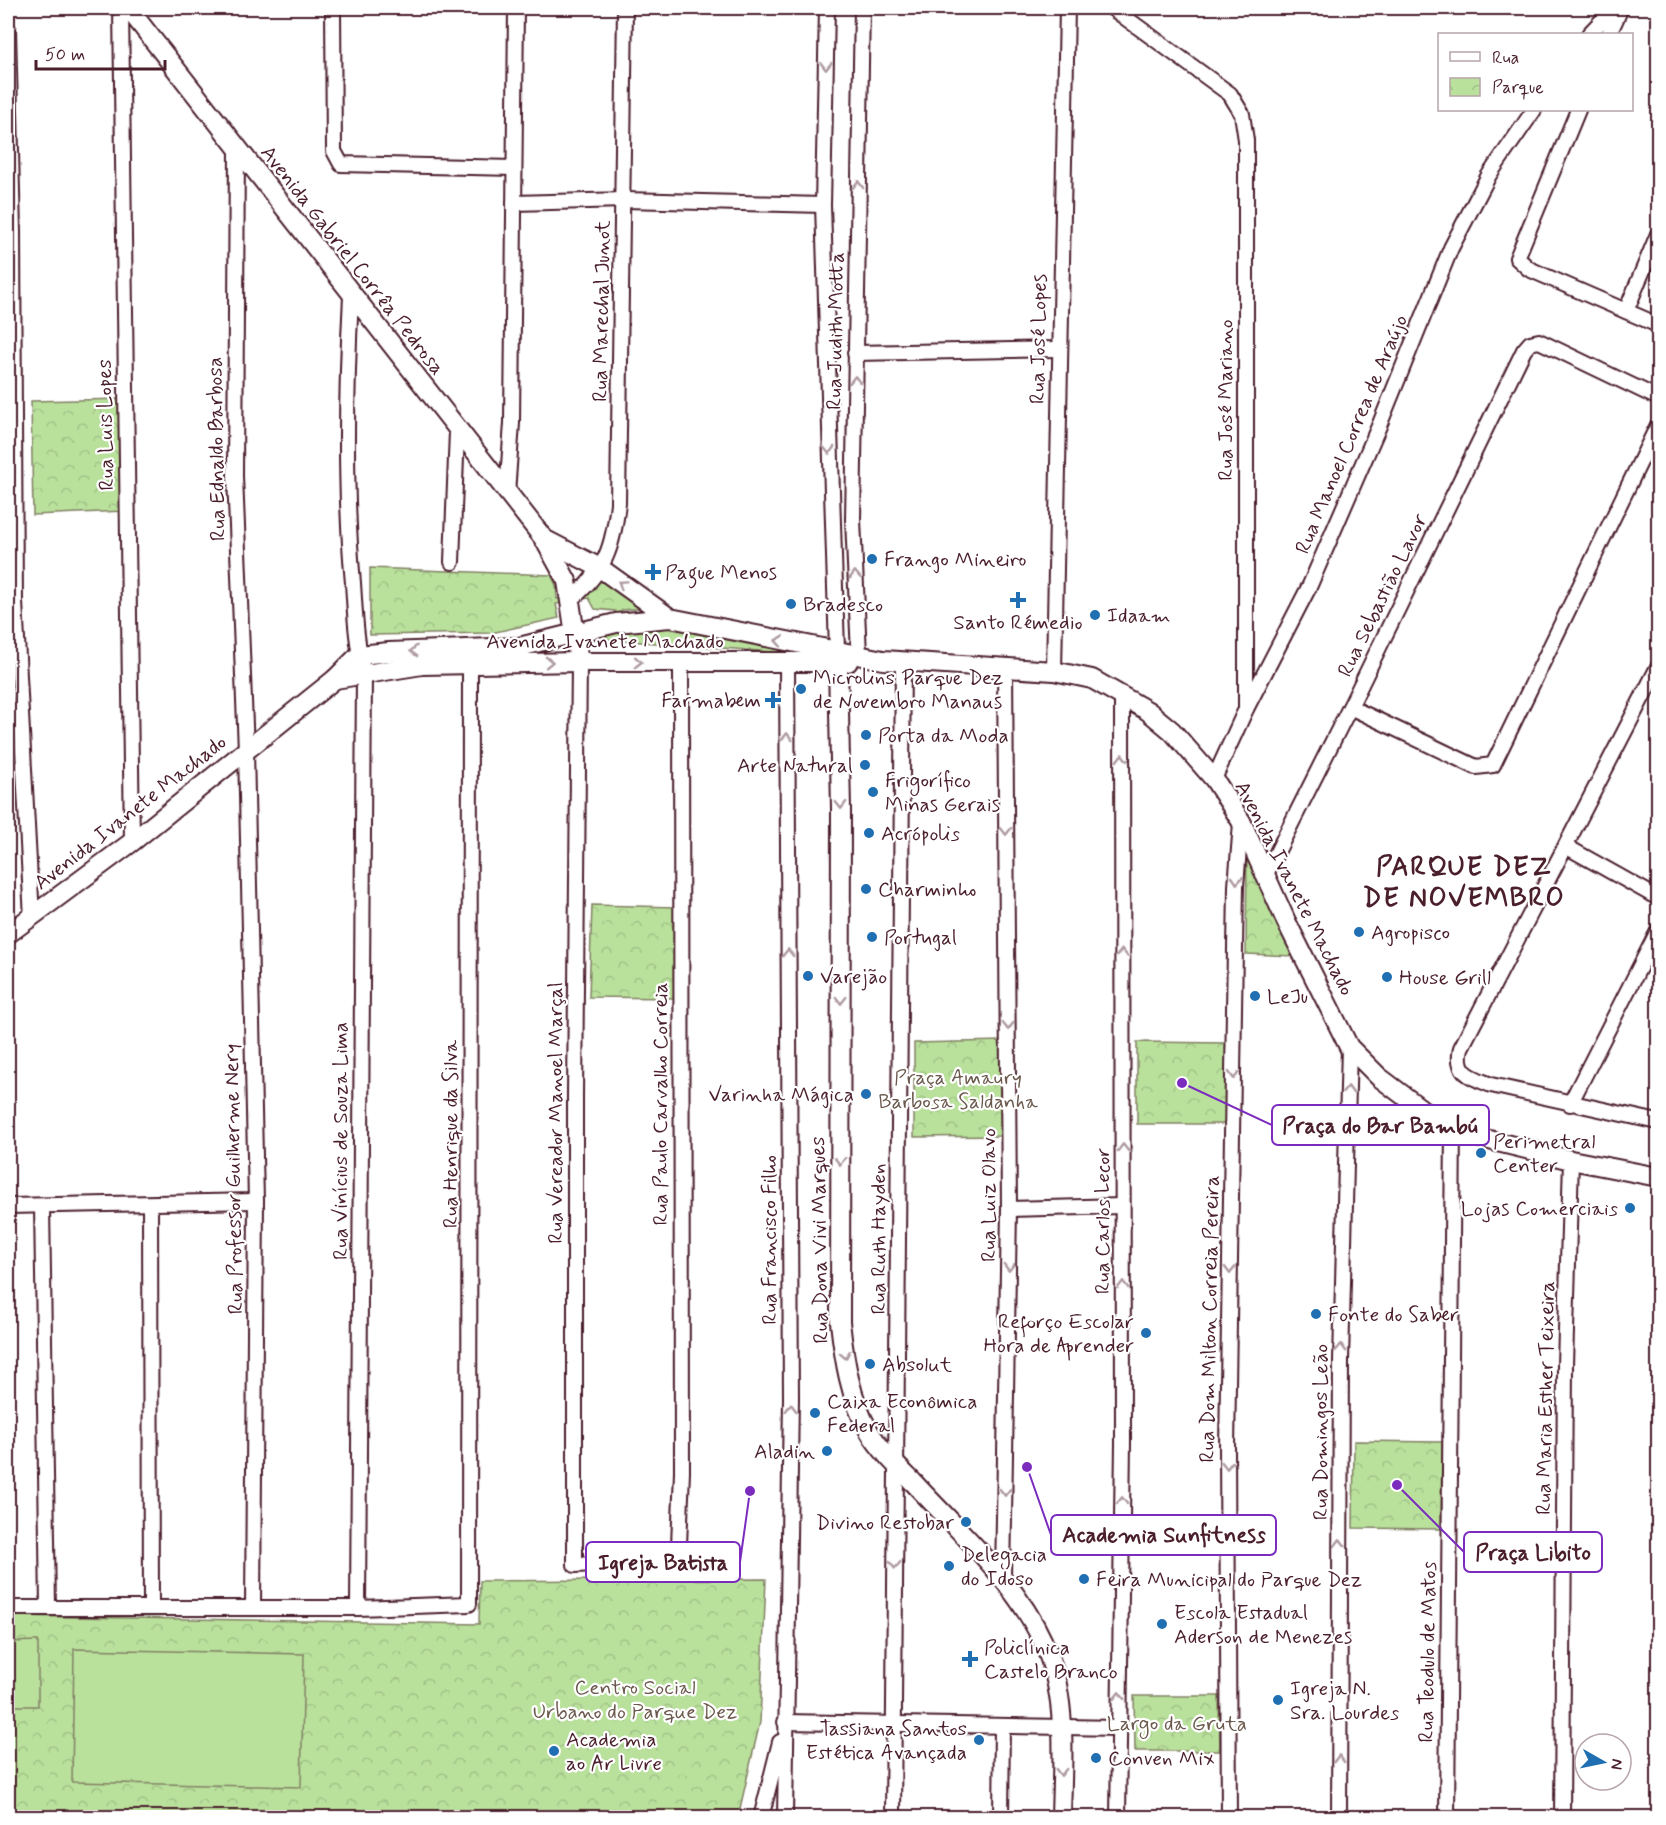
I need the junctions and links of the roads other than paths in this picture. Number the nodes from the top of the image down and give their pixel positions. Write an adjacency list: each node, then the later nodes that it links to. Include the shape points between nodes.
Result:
1 (122, 8): 59 (street, Rua Luis Lopes)
2 (128, 8): 17 (street, Avenida Gabriel Corrêa Pedrosa)
3 (333, 8): 18 (street, via 334,151 341,164)
4 (516, 8): 18 (street)
5 (626, 8): 19 (street, Rua Marechal Junot)
6 (827, 8): 21 (street, Rua Judith Motta, one-way to 21)
7 (862, 8): 27 (street, Rua Judith Motta, one-way to 7)
8 (1067, 8): 26 (street, Rua José Lopes)
9 (1112, 8): 55 (street, Rua José Mariano, via 1230,94 1242,114 1246,140)
10 (1614, 8): 13 (street)
11 (1621, 8): 14 (street)
12 (8, 29): 63 (street, via 15,602)
13 (1590, 33)
14 (1609, 33)
15 (1533, 111): 55 (street, Rua Manoel Correa de Araújo, via 1489,175 1450,248 1310,585)
16 (1578, 111): 24 (street, via 1517,258 1529,268)
17 (237, 147): 23 (street, Avenida Gabriel Corrêa Pedrosa); 56 (street, Rua Ednaldo Barbosa, via 235,476)
18 (514, 168): 20 (street)
19 (625, 200): 20 (street); 21 (street); 34 (street, Rua Marechal Junot, via 618,503 615,536)
20 (514, 203): 31 (street, via 512,423)
21 (823, 205): 41 (street, Rua Judith Motta, one-way to 41)
22 (1659, 234): 24 (street)
23 (351, 296): 30 (street, Avenida Gabriel Corrêa Pedrosa); 39 (street, Rua Vinícius de Souza Lima, via 345,405 350,552)
24 (1626, 311): 25 (street)
25 (1659, 325)
26 (1058, 350): 27 (street); 50 (street, Rua José Lopes)
27 (855, 353): 40 (street, Rua Judith Motta, one-way to 27, via 853,519)
28 (1659, 398): 54 (street, Rua Sebastião Lavor, via 1539,341 1530,342)
29 (1659, 424): 54 (street, via 1493,765 1476,768)
30 (457, 431): 31 (street, Avenida Gabriel Corrêa Pedrosa); 33 (street)
31 (507, 494): 32 (street, Avenida Gabriel Corrêa Pedrosa)
32 (544, 539): 34 (street, Avenida Gabriel Corrêa Pedrosa); 35 (street, Avenida Gabriel Corrêa Pedrosa, via 567,581)
33 (452, 562)
34 (600, 568): 35 (street, Rua Marechal Junot); 36 (street, Avenida Gabriel Corrêa Pedrosa, one-way to 34)
35 (571, 600): 38 (street, Avenida Gabriel Corrêa Pedrosa)
36 (670, 618): 37 (street, Avenida Ivanete Machado); 38 (street, Avenida Ivanete Machado, via 616,623)
37 (732, 632): 41 (street, Avenida Ivanete Machado, one-way to 37); 46 (street)
38 (576, 633): 39 (street, Avenida Ivanete Machado, one-way to 39, via 495,650); 42 (street, Avenida Gabriel Corrêa Pedrosa)
39 (359, 655): 51 (street, Rua Vinícius de Souza Lima); 52 (street, Avenida Ivanete Machado)
40 (867, 656): 41 (street, Avenida Ivanete Machado); 44 (street, Avenida Ivanete Machado)
41 (837, 657): 43 (street, Avenida Ivanete Machado); 78 (street, Rua Dona Vivi Marques, one-way to 78, via 841,809 840,1322 844,1358 869,1432)
42 (579, 662): 45 (street, Avenida Ivanete Machado, one-way to 45); 47 (street, Avenida Ivanete Machado, one-way to 42); 79 (street, Rua Vereador Manoel Marçal, via 575,1565 663,1561)
43 (787, 662): 46 (street, Avenida Ivanete Machado); 86 (street, Rua Francisco Filho, one-way to 43, via 790,1466)
44 (903, 662): 48 (street, Avenida Ivanete Machado); 78 (street, Rua Ruth Hayden)
45 (681, 663): 46 (street, Avenida Ivanete Machado); 79 (street, Rua Paulo Carvalho Correia)
46 (722, 663)
47 (470, 665): 51 (street, Avenida Ivanete Machado, via 422,665); 85 (street, Rua Henrique da Silva, via 469,1604)
48 (1005, 667): 50 (street, Avenida Ivanete Machado); 77 (street, Rua Luiz Olavo, one-way to 77)
49 (1659, 667): 60 (street)
50 (1054, 671): 53 (street, Avenida Ivanete Machado, via 1092,679)
51 (364, 673): 52 (street, Avenida Ivanete Machado); 85 (street, Rua Vinícius de Souza Lima)
52 (335, 679): 56 (street, Avenida Ivanete Machado)
53 (1122, 696): 57 (street, Avenida Ivanete Machado, via 1172,731); 76 (street, Rua Carlos Lecor, one-way to 53)
54 (1350, 707): 61 (street, Rua Sebastião Lavor)
55 (1246, 709): 57 (street, Rua Manoel Correa de Araújo)
56 (246, 750): 59 (street, Avenida Ivanete Machado); 72 (street, Rua Professor Guilherme Nery)
57 (1215, 779): 58 (street, Avenida Ivanete Machado)
58 (1241, 821): 61 (street, Avenida Ivanete Machado); 97 (street, Rua Dom Milton Correia Pereira, one-way to 97, via 1236,898 1227,1447)
59 (132, 842): 63 (street, Avenida Ivanete Machado)
60 (1567, 847): 62 (street); 67 (street, via 1458,1060 1468,1076)
61 (1266, 874): 66 (street, Avenida Ivanete Machado)
62 (1659, 898)
63 (32, 918): 65 (street, Avenida Ivanete Machado)
64 (1659, 931): 67 (street)
65 (8, 934)
66 (1349, 1047): 69 (street, Avenida Ivanete Machado, via 1401,1095); 98 (street, Rua Domingos Leão, one-way to 66, via 1341,1361)
67 (1570, 1104): 68 (street)
68 (1659, 1122)
69 (1453, 1127): 70 (street, Avenida Ivanete Machado, via 1502,1145); 99 (street, Rua Teodulo de Matos)
70 (1570, 1160): 71 (street, Avenida Ivanete Machado); 100 (street, Rua Maria Esther Teixeira)
71 (1659, 1177)
72 (256, 1201): 73 (street); 83 (street, Rua Professor Guilherme Nery)
73 (150, 1204): 75 (street); 82 (street)
74 (8, 1206): 75 (street)
75 (42, 1206): 81 (street)
76 (1122, 1206): 77 (street); 90 (street, Rua Carlos Lecor, one-way to 76)
77 (1009, 1209): 80 (street, Rua Luiz Olavo, one-way to 80)
78 (896, 1464): 80 (street, Rua Dona Vivi Marques); 87 (street, Rua Ruth Hayden, one-way to 87)
79 (679, 1545)
80 (1003, 1579): 89 (street, Rua Dona Vivi Marques, via 1044,1644 1054,1674)
81 (48, 1607): 82 (street); 84 (street)
82 (151, 1607): 83 (street)
83 (253, 1607): 85 (street)
84 (8, 1608)
85 (358, 1608)
86 (785, 1722): 87 (street); 91 (street); 92 (street, Rua Francisco Filho)
87 (893, 1724): 88 (street); 93 (street, Rua Ruth Hayden)
88 (1002, 1726): 89 (street); 94 (street)
89 (1062, 1726): 90 (street); 95 (street, Rua Dona Vivi Marques, one-way to 95)
90 (1119, 1728): 96 (street, Rua Carlos Lecor)
91 (761, 1818)
92 (785, 1818)
93 (893, 1818)
94 (1001, 1818)
95 (1061, 1818)
96 (1118, 1818)
97 (1229, 1818)
98 (1339, 1818)
99 (1447, 1818)
100 (1562, 1818)

